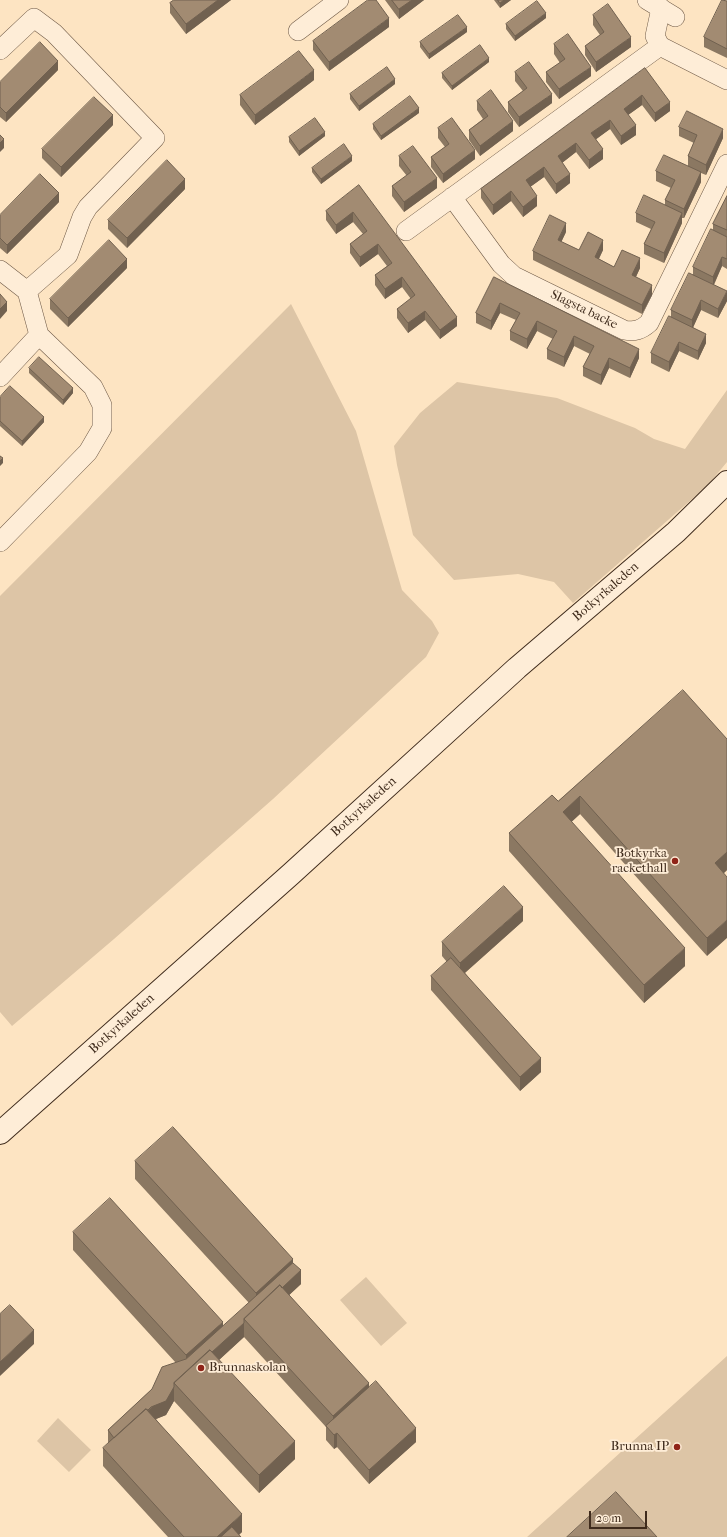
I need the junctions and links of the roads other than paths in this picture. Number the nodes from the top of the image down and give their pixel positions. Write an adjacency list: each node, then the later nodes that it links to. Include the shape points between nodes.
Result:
1 (339, 0): 3 (street)
2 (661, 8): 4 (street, via 654,36)
3 (298, 31)
4 (660, 46): 6 (street); 8 (street)
5 (0, 50): 11 (street, via 34,18 54,33 155,138 88,206 68,255)
6 (727, 80)
7 (727, 164): 8 (street, Slagsta backe, via 649,323 636,331 624,330 514,276 501,264)
8 (452, 197): 9 (street)
9 (406, 231)
10 (0, 270): 11 (street)
11 (27, 291): 12 (street)
12 (39, 335): 13 (street); 15 (street, via 94,387 102,404 102,428 88,452)
13 (0, 377)
14 (727, 482): 16 (main road, Botkyrkaleden, via 676,532 517,668 291,874)
15 (0, 542)
16 (0, 1133)

